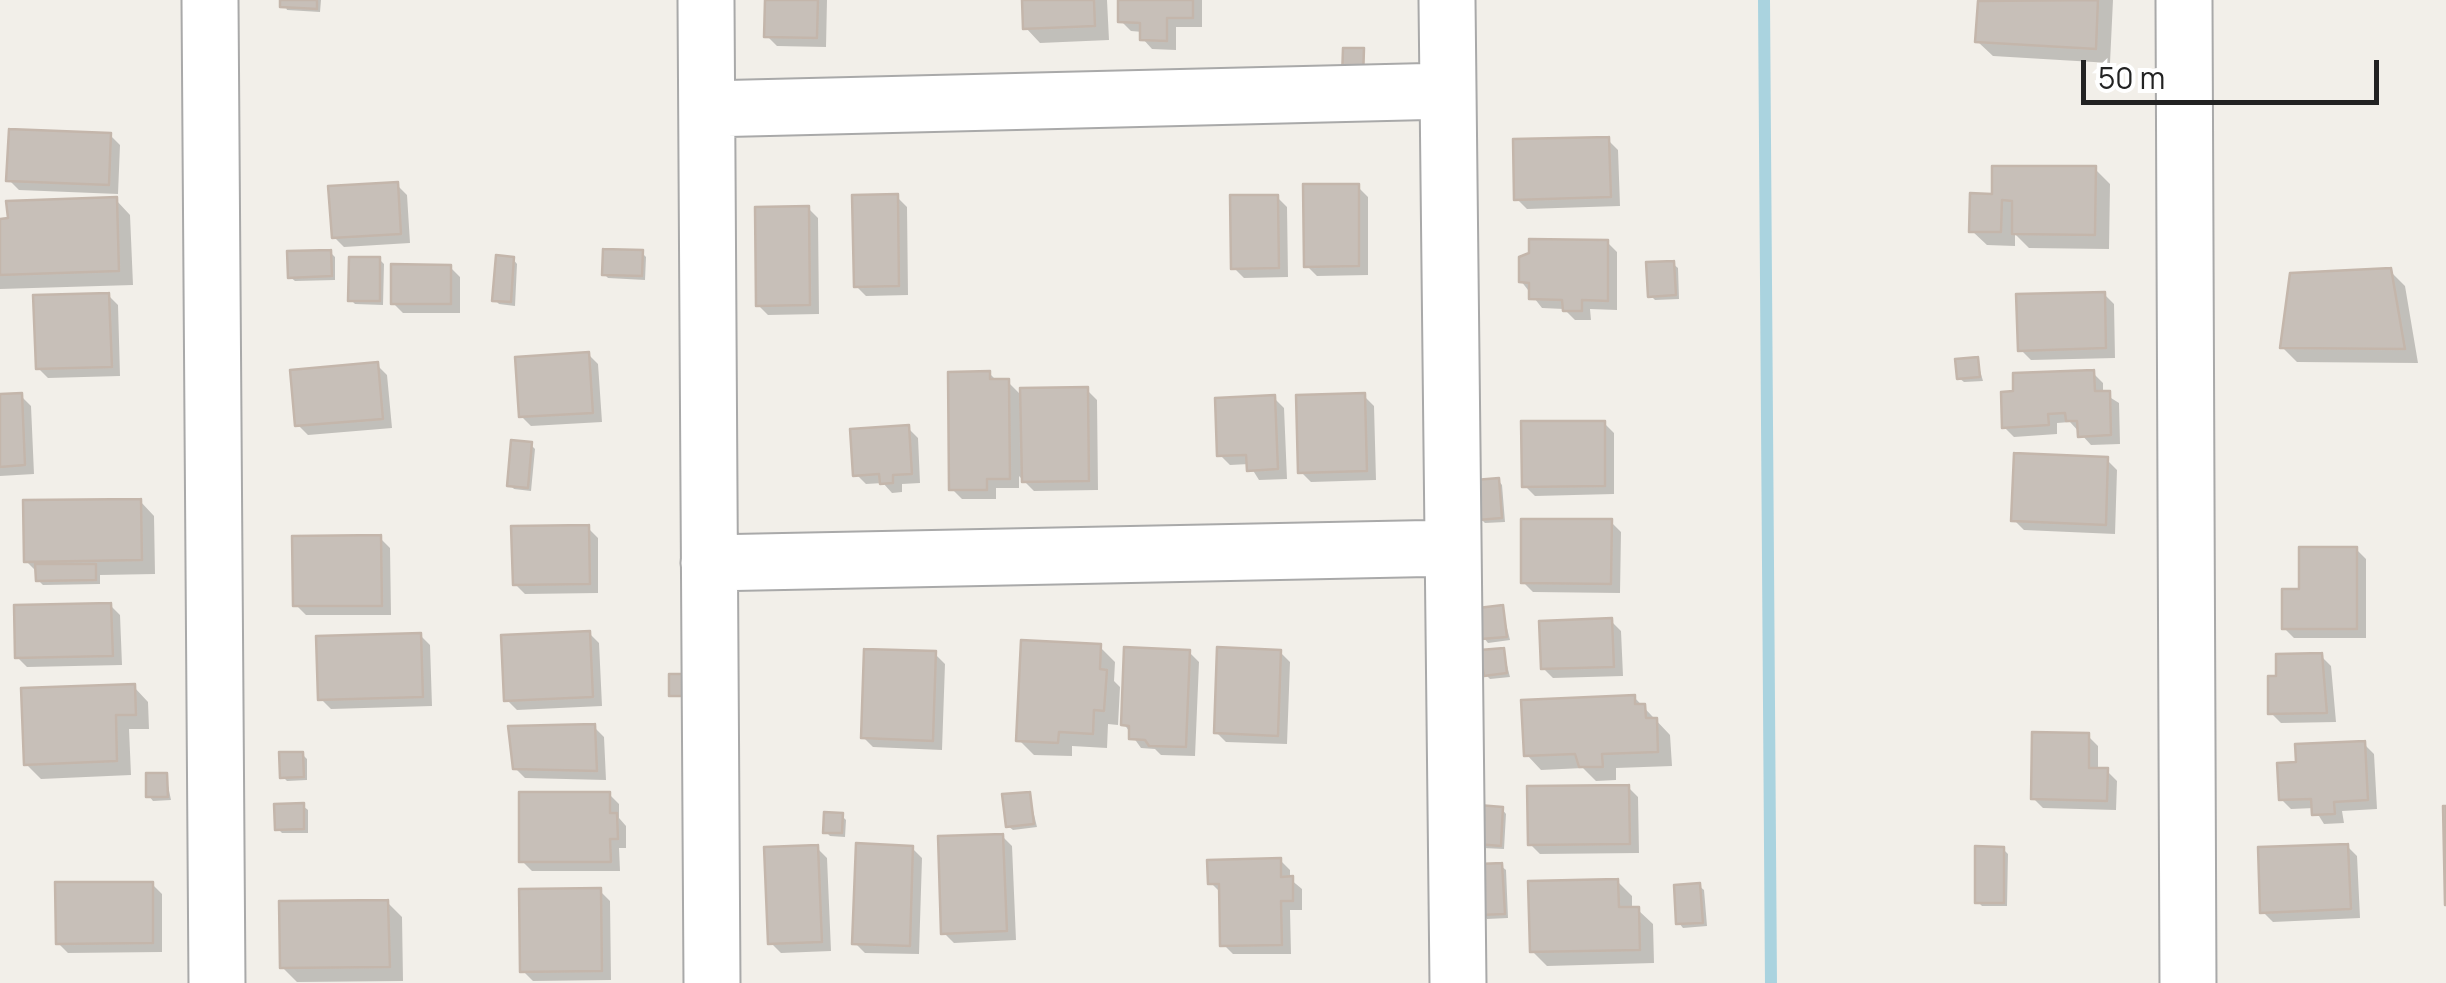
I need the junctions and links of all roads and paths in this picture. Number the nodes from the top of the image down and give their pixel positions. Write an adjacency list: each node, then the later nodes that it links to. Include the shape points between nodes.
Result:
1 (210, 0): 9 (street)
2 (706, 0): 6 (street)
3 (1447, 0): 5 (street)
4 (2184, 0): 12 (street)
5 (1448, 91): 6 (street); 7 (street)
6 (706, 109): 8 (street)
7 (1454, 548): 8 (street); 11 (street)
8 (710, 563): 10 (street)
9 (217, 983)
10 (712, 983)
11 (1458, 983)
12 (2188, 983)

